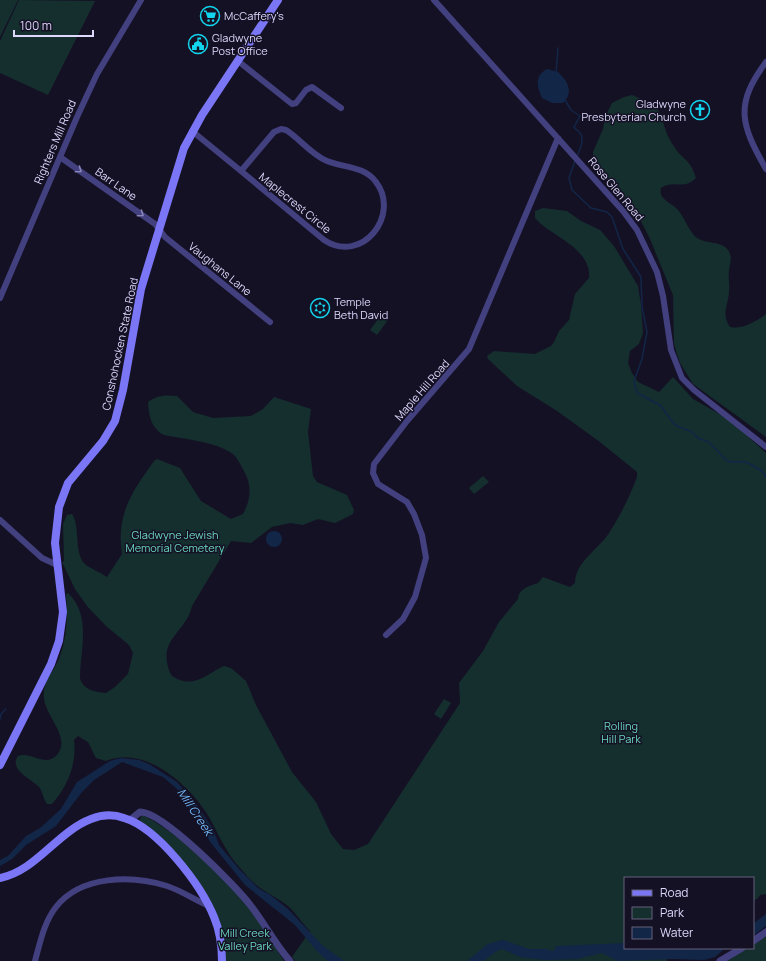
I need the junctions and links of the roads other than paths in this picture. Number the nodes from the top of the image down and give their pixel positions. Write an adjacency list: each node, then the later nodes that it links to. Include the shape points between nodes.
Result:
1 (141, 0): 9 (street, Righters Mill Road, via 97,74)
2 (278, 0): 4 (main road, Conshohocken State Road)
3 (434, 0): 8 (street, Rose Glen Road)
4 (238, 60): 6 (street, via 292,104 312,87); 7 (main road, Conshohocken State Road)
5 (766, 62): 10 (street, via 751,84 744,109 749,134)
6 (341, 108)
7 (192, 131): 11 (street, Maplecrest Circle); 12 (main road, Conshohocken State Road)
8 (558, 138): 15 (street, Rose Glen Road, via 623,211 637,230 653,260 663,296 671,350 682,378); 18 (street, Maple Hill Road, via 469,349 374,464 373,473 378,484 407,502 414,514 422,535 426,558 415,597 403,619)
9 (60, 157): 12 (street, Barr Lane, one-way to 12); 13 (street, Righters Mill Road)
10 (766, 169)
11 (241, 171): 11 (street, Maplecrest Circle, via 274,132 286,130 324,160 360,170 372,177 382,194 384,208 373,234 363,242 346,248 332,245)
12 (159, 229): 14 (street, Vaughans Lane, via 165,237); 17 (main road, Conshohocken State Road, via 141,289 122,396 115,421 103,441 68,483 60,500 55,533)
13 (0, 298)
14 (270, 322)
15 (766, 447)
16 (0, 520): 17 (street, via 42,558)
17 (57, 564): 19 (main road, Conshohocken State Road, via 63,612 59,641 51,664)
18 (386, 635)
19 (0, 766)
20 (130, 820): 21 (main road, via 111,816 85,822 62,836 18,872); 22 (main road, via 152,835 175,859 198,886); 28 (street, via 140,812 148,814 204,857 244,896)
21 (0, 878)
22 (210, 907): 26 (street, via 162,885 127,880 98,882 73,892 56,907 44,931); 27 (main road, via 220,936)
23 (766, 932): 24 (street)
24 (754, 940)
25 (740, 949): 29 (street)
26 (35, 961)
27 (222, 961)
28 (290, 961)
29 (720, 961)

